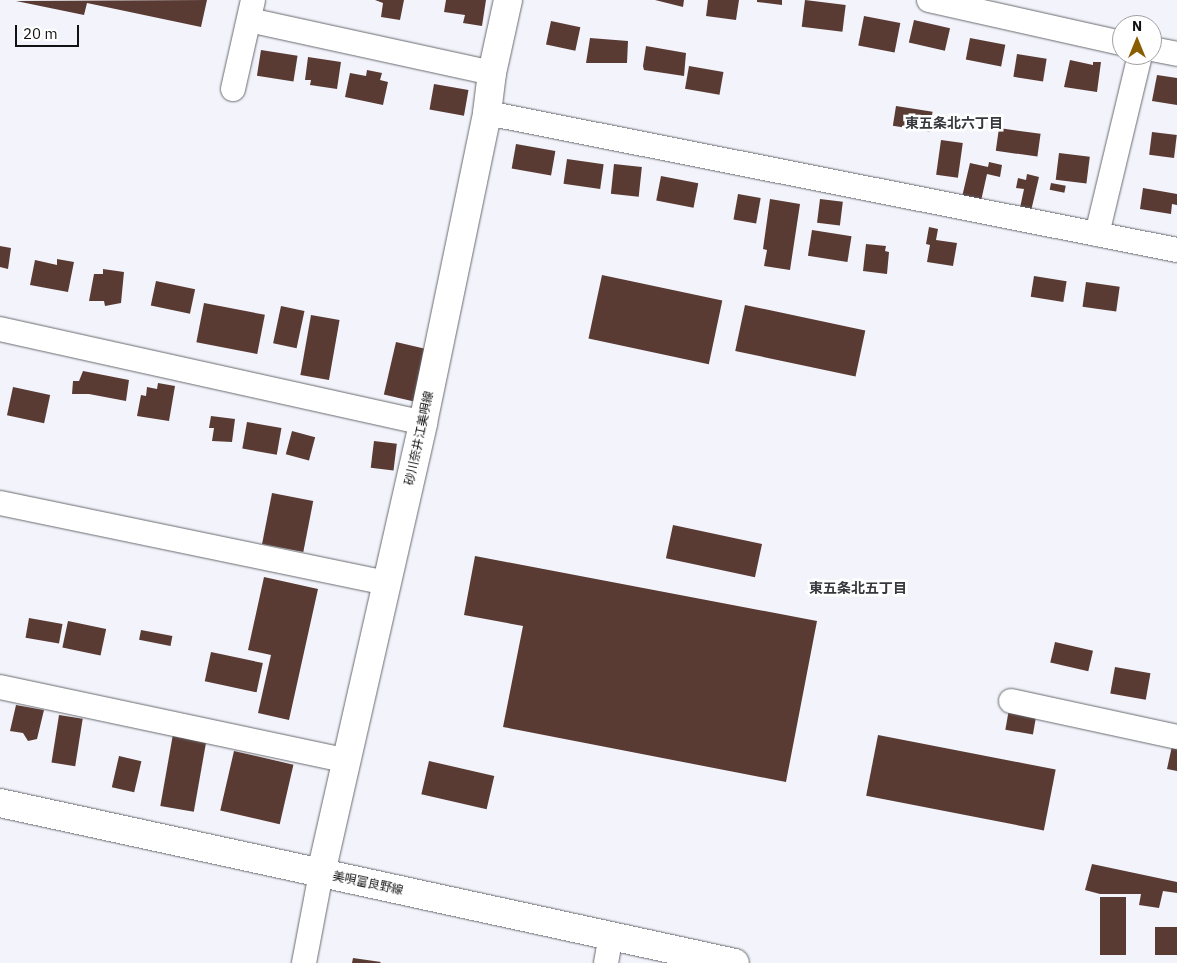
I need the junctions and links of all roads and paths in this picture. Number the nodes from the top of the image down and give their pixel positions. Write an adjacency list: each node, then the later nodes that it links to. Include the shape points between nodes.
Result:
1 (508, 0): 8 (main road, 砂川奈井江美唄線)
2 (929, 0): 4 (street)
3 (251, 10): 8 (street); 9 (street)
4 (1112, 41)
5 (1162, 51): 6 (street)
6 (1177, 54)
7 (1138, 65): 11 (street)
8 (492, 73): 10 (main road, 砂川奈井江美唄線)
9 (233, 89)
10 (487, 113): 11 (street); 14 (main road, 砂川奈井江美唄線)
11 (1097, 234): 12 (street)
12 (1177, 250)
13 (0, 328): 14 (street)
14 (423, 423): 16 (main road, 砂川奈井江美唄線)
15 (0, 502): 16 (street)
16 (387, 583): 20 (main road, 砂川奈井江美唄線)
17 (0, 687): 20 (street)
18 (1010, 701): 19 (street)
19 (1177, 737)
20 (347, 761): 22 (main road, 砂川奈井江美唄線)
21 (0, 803): 22 (main road, 美唄富良野線)
22 (321, 873): 23 (main road, 美唄富良野線); 24 (street)
23 (611, 936): 25 (street); 26 (main road, 美唄富良野線)
24 (304, 963)
25 (606, 963)
26 (735, 963)

